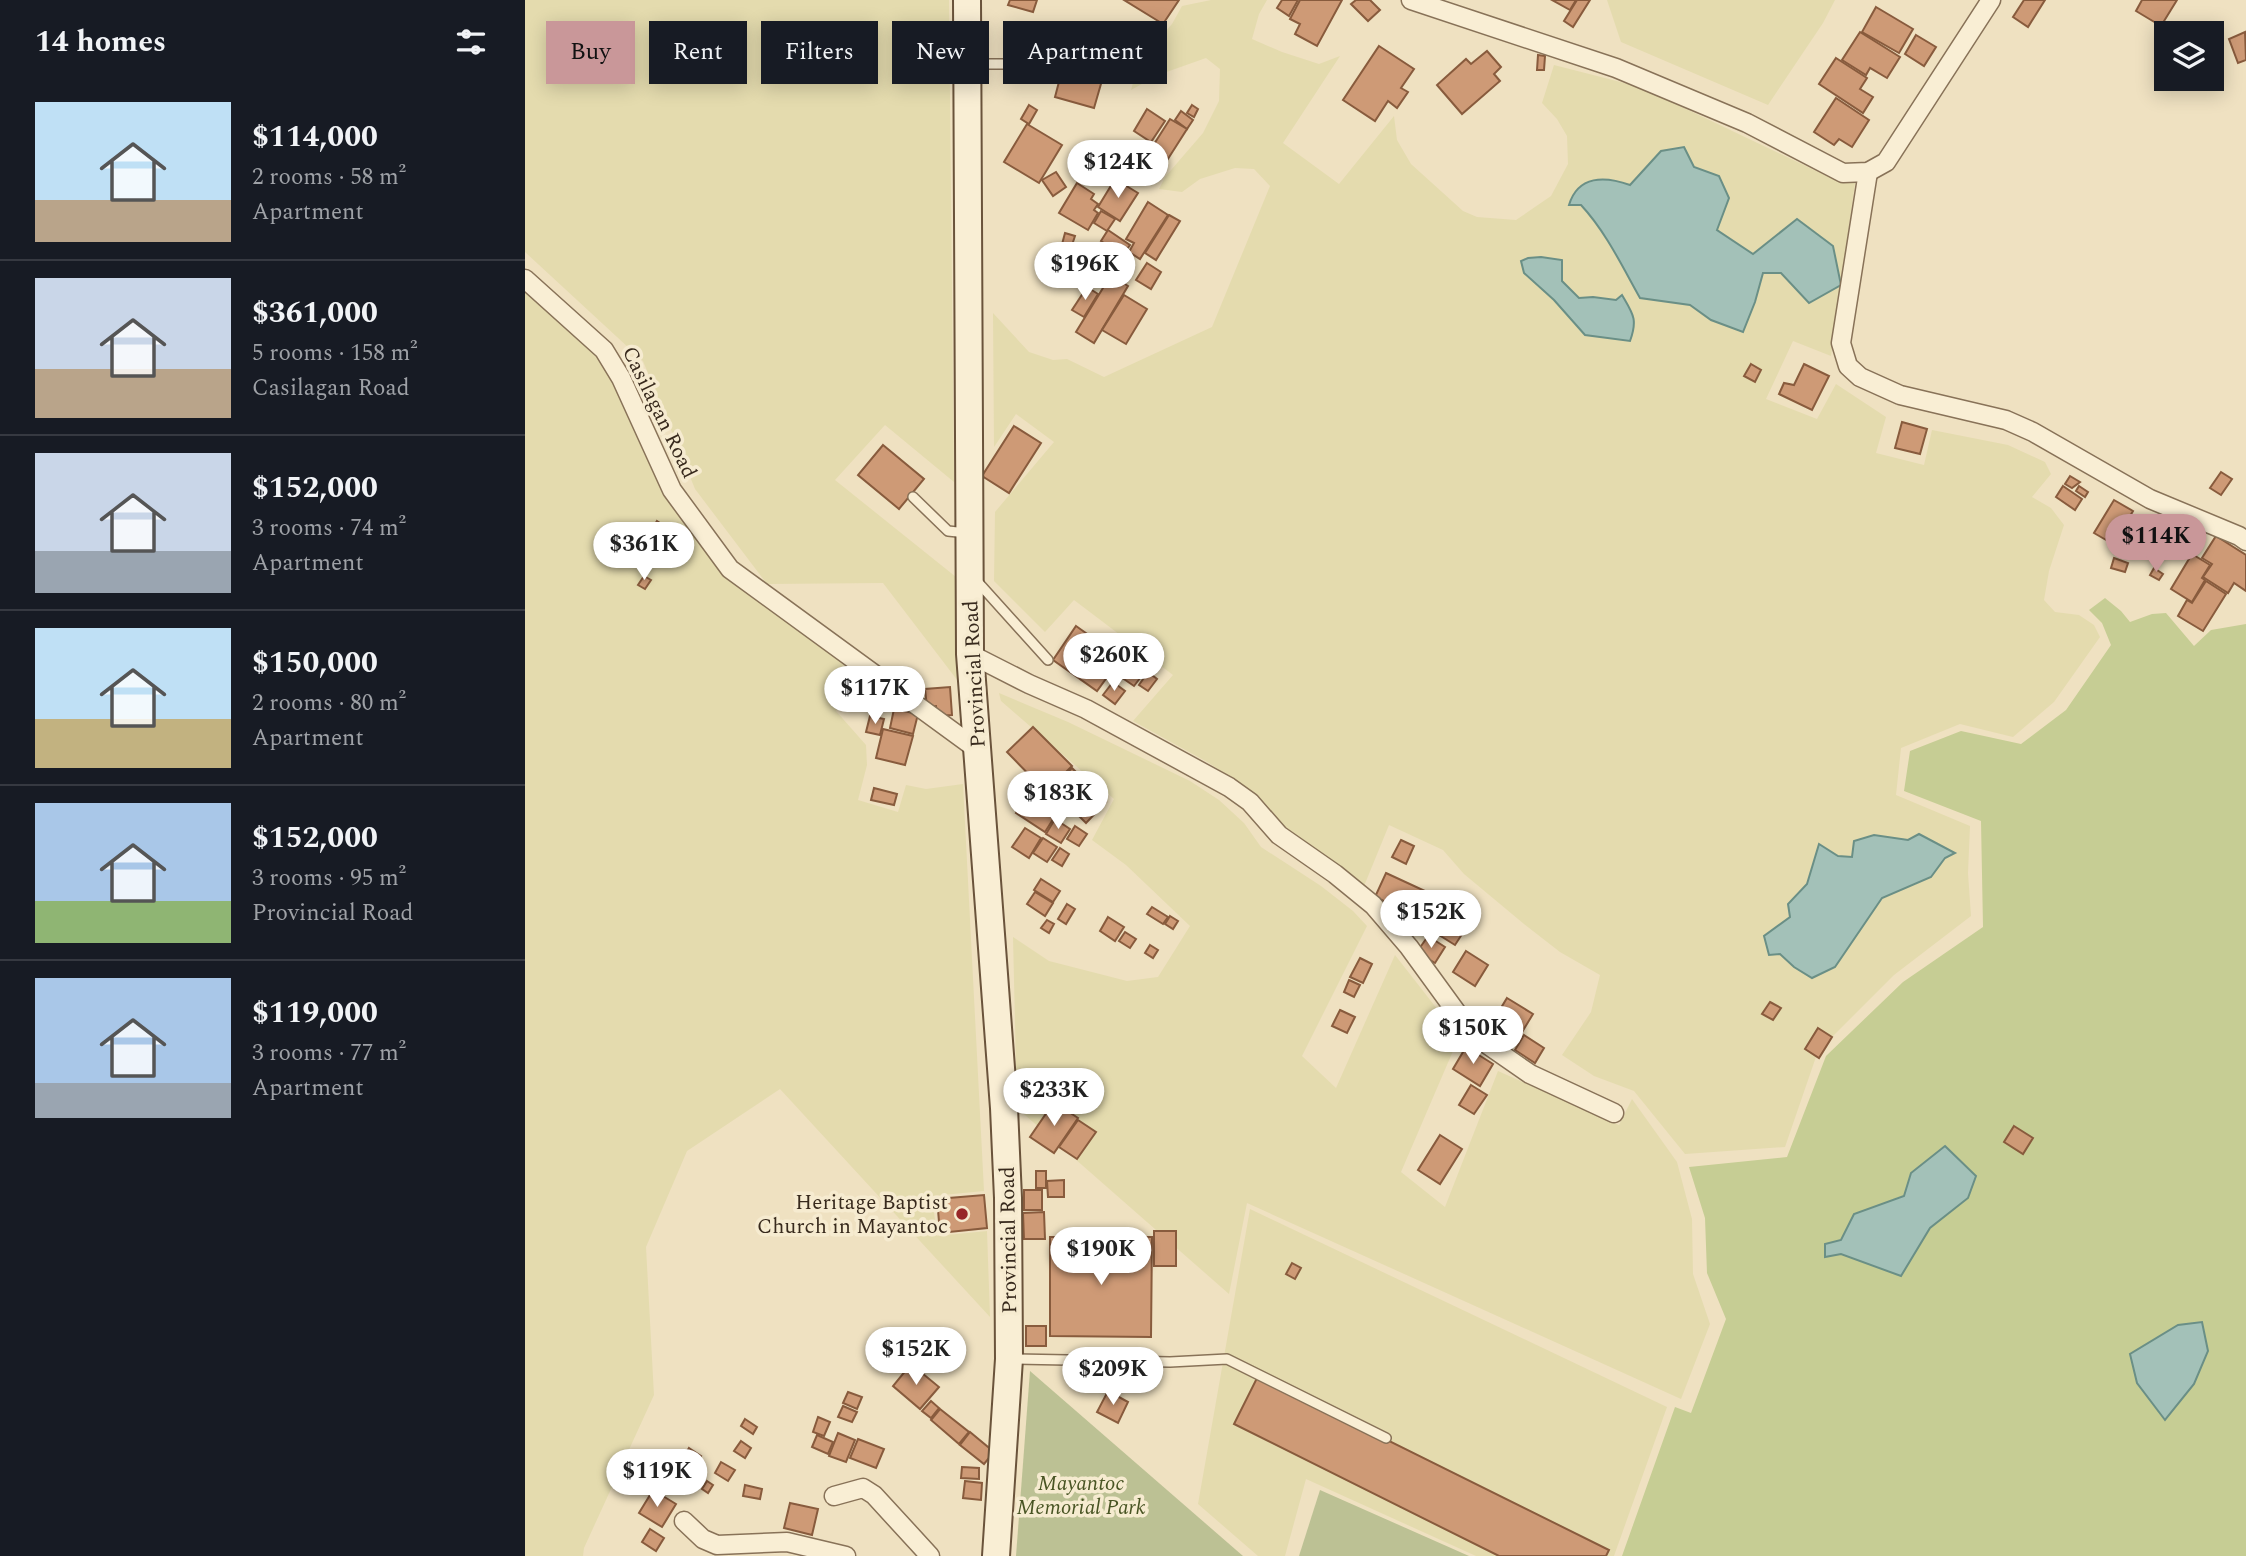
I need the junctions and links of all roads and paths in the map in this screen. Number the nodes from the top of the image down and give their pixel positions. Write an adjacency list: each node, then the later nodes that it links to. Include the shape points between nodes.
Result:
1 (967, 0): 4 (main road, Provincial Road)
2 (1411, 0): 6 (street, via 1616,68 1747,123 1843,173)
3 (1991, 0): 6 (street, via 1886,162)
4 (968, 21)
5 (969, 84): 9 (main road, Provincial Road)
6 (1868, 172): 10 (street, via 1841,343 1854,372 1900,395 2006,420 2150,499)
7 (525, 279): 14 (street, Casilagan Road, via 604,349 672,490 730,569)
8 (913, 497): 9 (lane, via 948,531)
9 (969, 533): 11 (main road, Provincial Road)
10 (2246, 541)
11 (969, 573): 12 (main road, Provincial Road); 13 (lane)
12 (970, 654): 14 (main road, Provincial Road); 15 (street, via 1086,709 1240,794 1279,835 1373,905 1481,1040 1530,1074)
13 (1048, 660)
14 (978, 750): 16 (main road, Provincial Road, via 1005,1120)
15 (1614, 1112)
16 (1009, 1359): 17 (lane, via 1227,1359); 22 (main road, Provincial Road)
17 (1386, 1438)
18 (834, 1496): 21 (street, via 863,1488)
19 (684, 1521): 20 (street, via 717,1545 787,1542)
20 (846, 1556)
21 (930, 1556)
22 (996, 1556)

